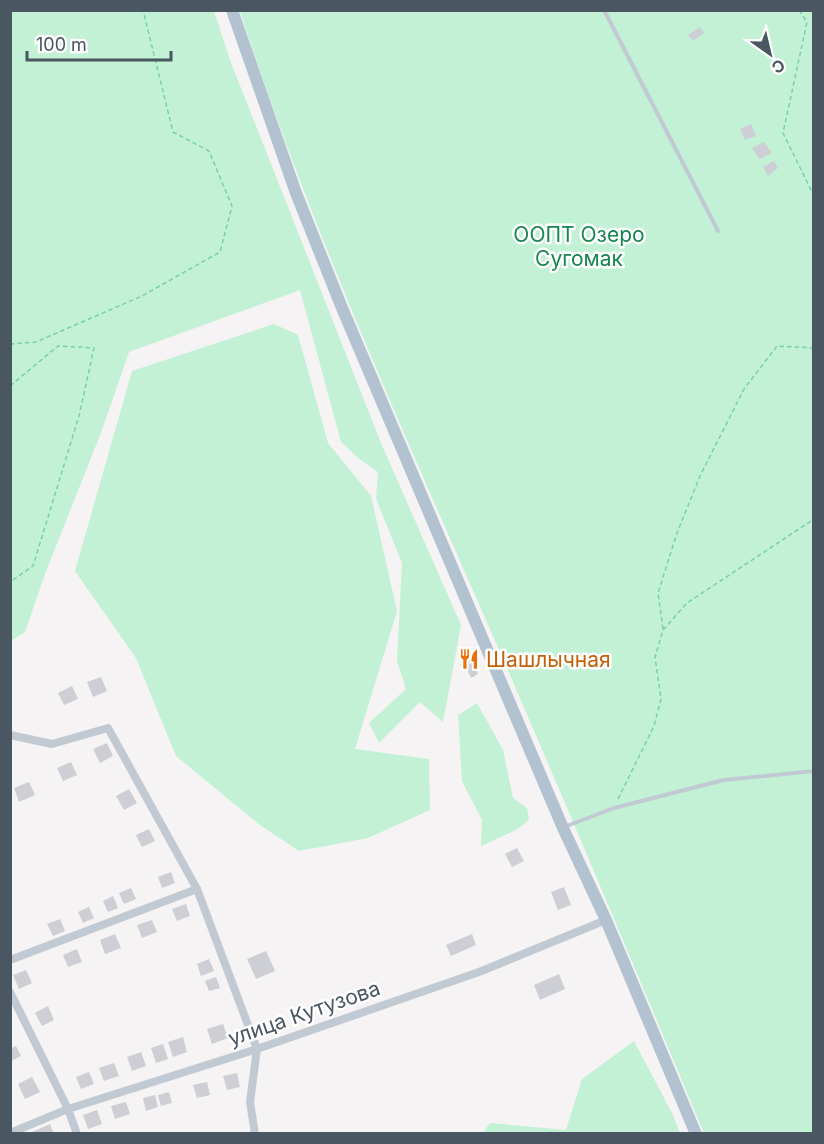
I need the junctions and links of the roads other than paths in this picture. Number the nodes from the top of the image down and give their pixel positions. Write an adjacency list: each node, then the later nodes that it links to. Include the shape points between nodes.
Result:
1 (232, 10): 6 (main road, via 296,193 342,308)
2 (604, 10): 3 (lane)
3 (718, 231)
4 (10, 735): 7 (street, via 52,744 108,728)
5 (813, 771): 6 (lane, via 724,780 614,808)
6 (563, 828): 8 (main road)
7 (197, 889): 9 (street); 11 (street)
8 (606, 920): 11 (street, улица Кутузова, via 479,972); 16 (main road)
9 (10, 960)
10 (10, 992): 12 (street)
11 (257, 1049): 12 (street, улица Кутузова); 15 (street, via 250,1102)
12 (68, 1109): 13 (street, улица Кутузова); 14 (street)
13 (10, 1133)
14 (77, 1134)
15 (255, 1134)
16 (696, 1134)

